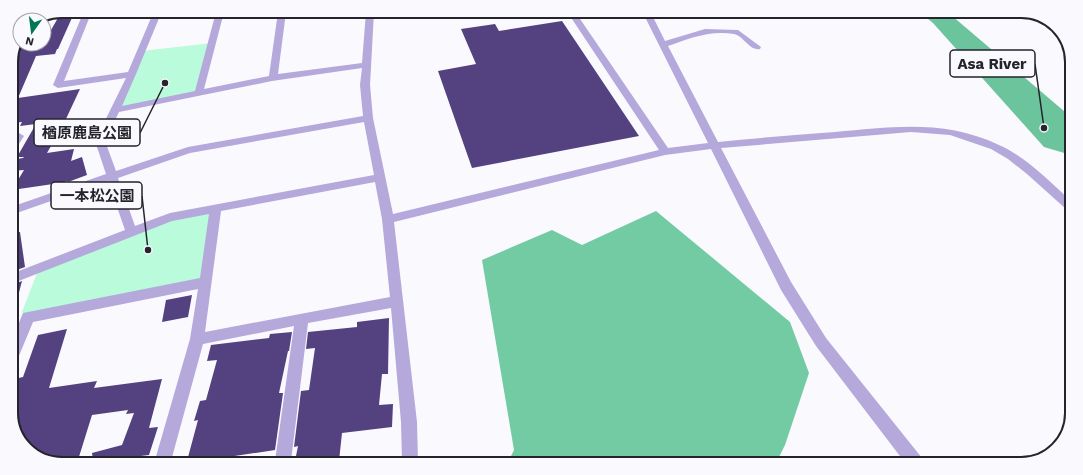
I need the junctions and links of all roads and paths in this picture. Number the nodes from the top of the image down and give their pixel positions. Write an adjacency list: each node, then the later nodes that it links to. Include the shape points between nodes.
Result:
1 (85, 18): 11 (street, via 58,85)
2 (155, 18): 11 (street)
3 (218, 18): 13 (street)
4 (281, 18): 12 (street)
5 (370, 18): 10 (street)
6 (575, 18): 17 (street)
7 (650, 18): 8 (street)
8 (664, 44): 9 (street, via 705,31 738,32); 16 (street)
9 (757, 47)
10 (366, 65): 12 (street); 15 (street)
11 (132, 74): 14 (street)
12 (273, 78): 13 (street)
13 (198, 92): 14 (street)
14 (116, 110): 18 (street, via 100,141)
15 (368, 118): 18 (street, via 188,150); 19 (street)
16 (715, 145): 17 (street); 20 (street, via 911,129 951,132 995,147 1012,157); 34 (street, via 786,286 821,342)
17 (665, 152): 23 (street)
18 (112, 175): 22 (street); 24 (street)
19 (380, 177): 21 (street); 23 (street)
20 (1065, 202)
21 (216, 208): 24 (street, via 170,217); 26 (street)
22 (18, 209)
23 (388, 219): 27 (street)
24 (131, 231): 25 (street)
25 (18, 276)
26 (206, 282): 29 (street); 30 (street, via 28,317)
27 (397, 301): 28 (street); 33 (street, via 409,422)
28 (302, 320): 29 (street); 32 (street)
29 (198, 339): 31 (street)
30 (18, 342)
31 (164, 457)
32 (284, 457)
33 (410, 457)
34 (911, 457)

